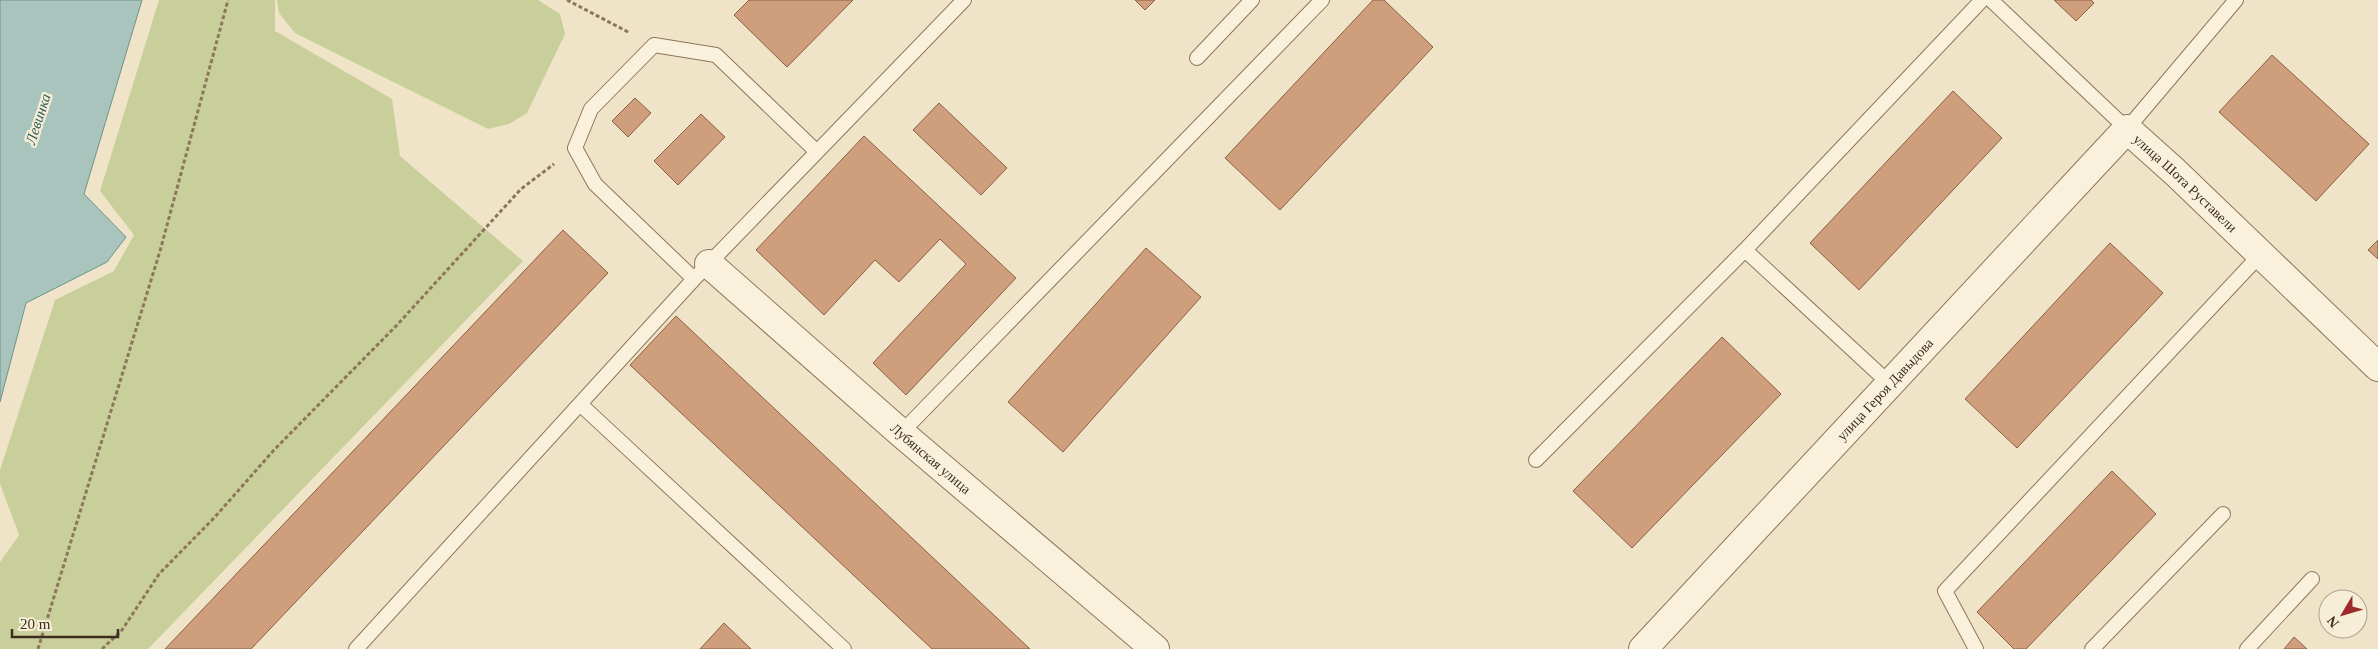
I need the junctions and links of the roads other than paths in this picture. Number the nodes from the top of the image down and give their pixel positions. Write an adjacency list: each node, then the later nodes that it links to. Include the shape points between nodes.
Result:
1 (964, 0): 9 (lane)
2 (1252, 0): 7 (lane)
3 (1322, 0): 16 (lane)
4 (1982, 0): 10 (lane)
5 (1991, 0): 8 (lane, улица Шота Руставели)
6 (2236, 0): 8 (lane)
7 (1196, 58)
8 (2127, 129): 11 (street, улица Шота Руставели); 14 (street, улица Героя Давыдова)
9 (817, 152): 12 (lane); 12 (lane, via 716,55 654,46 591,109 575,148 595,184)
10 (1745, 250): 14 (lane); 17 (lane)
11 (2260, 256): 13 (street, улица Шота Руставели); 24 (lane, via 1945,591)
12 (701, 271): 15 (lane); 16 (street, Лубянская улица)
13 (2378, 367)
14 (1890, 384): 23 (street, улица Героя Давыдова)
15 (580, 404): 20 (lane); 21 (lane)
16 (901, 433): 22 (street, Лубянская улица)
17 (1536, 460)
18 (2222, 514): 25 (lane)
19 (2312, 579): 26 (lane)
20 (356, 649)
21 (844, 649)
22 (1155, 649)
23 (1643, 649)
24 (1976, 649)
25 (2092, 649)
26 (2247, 649)

